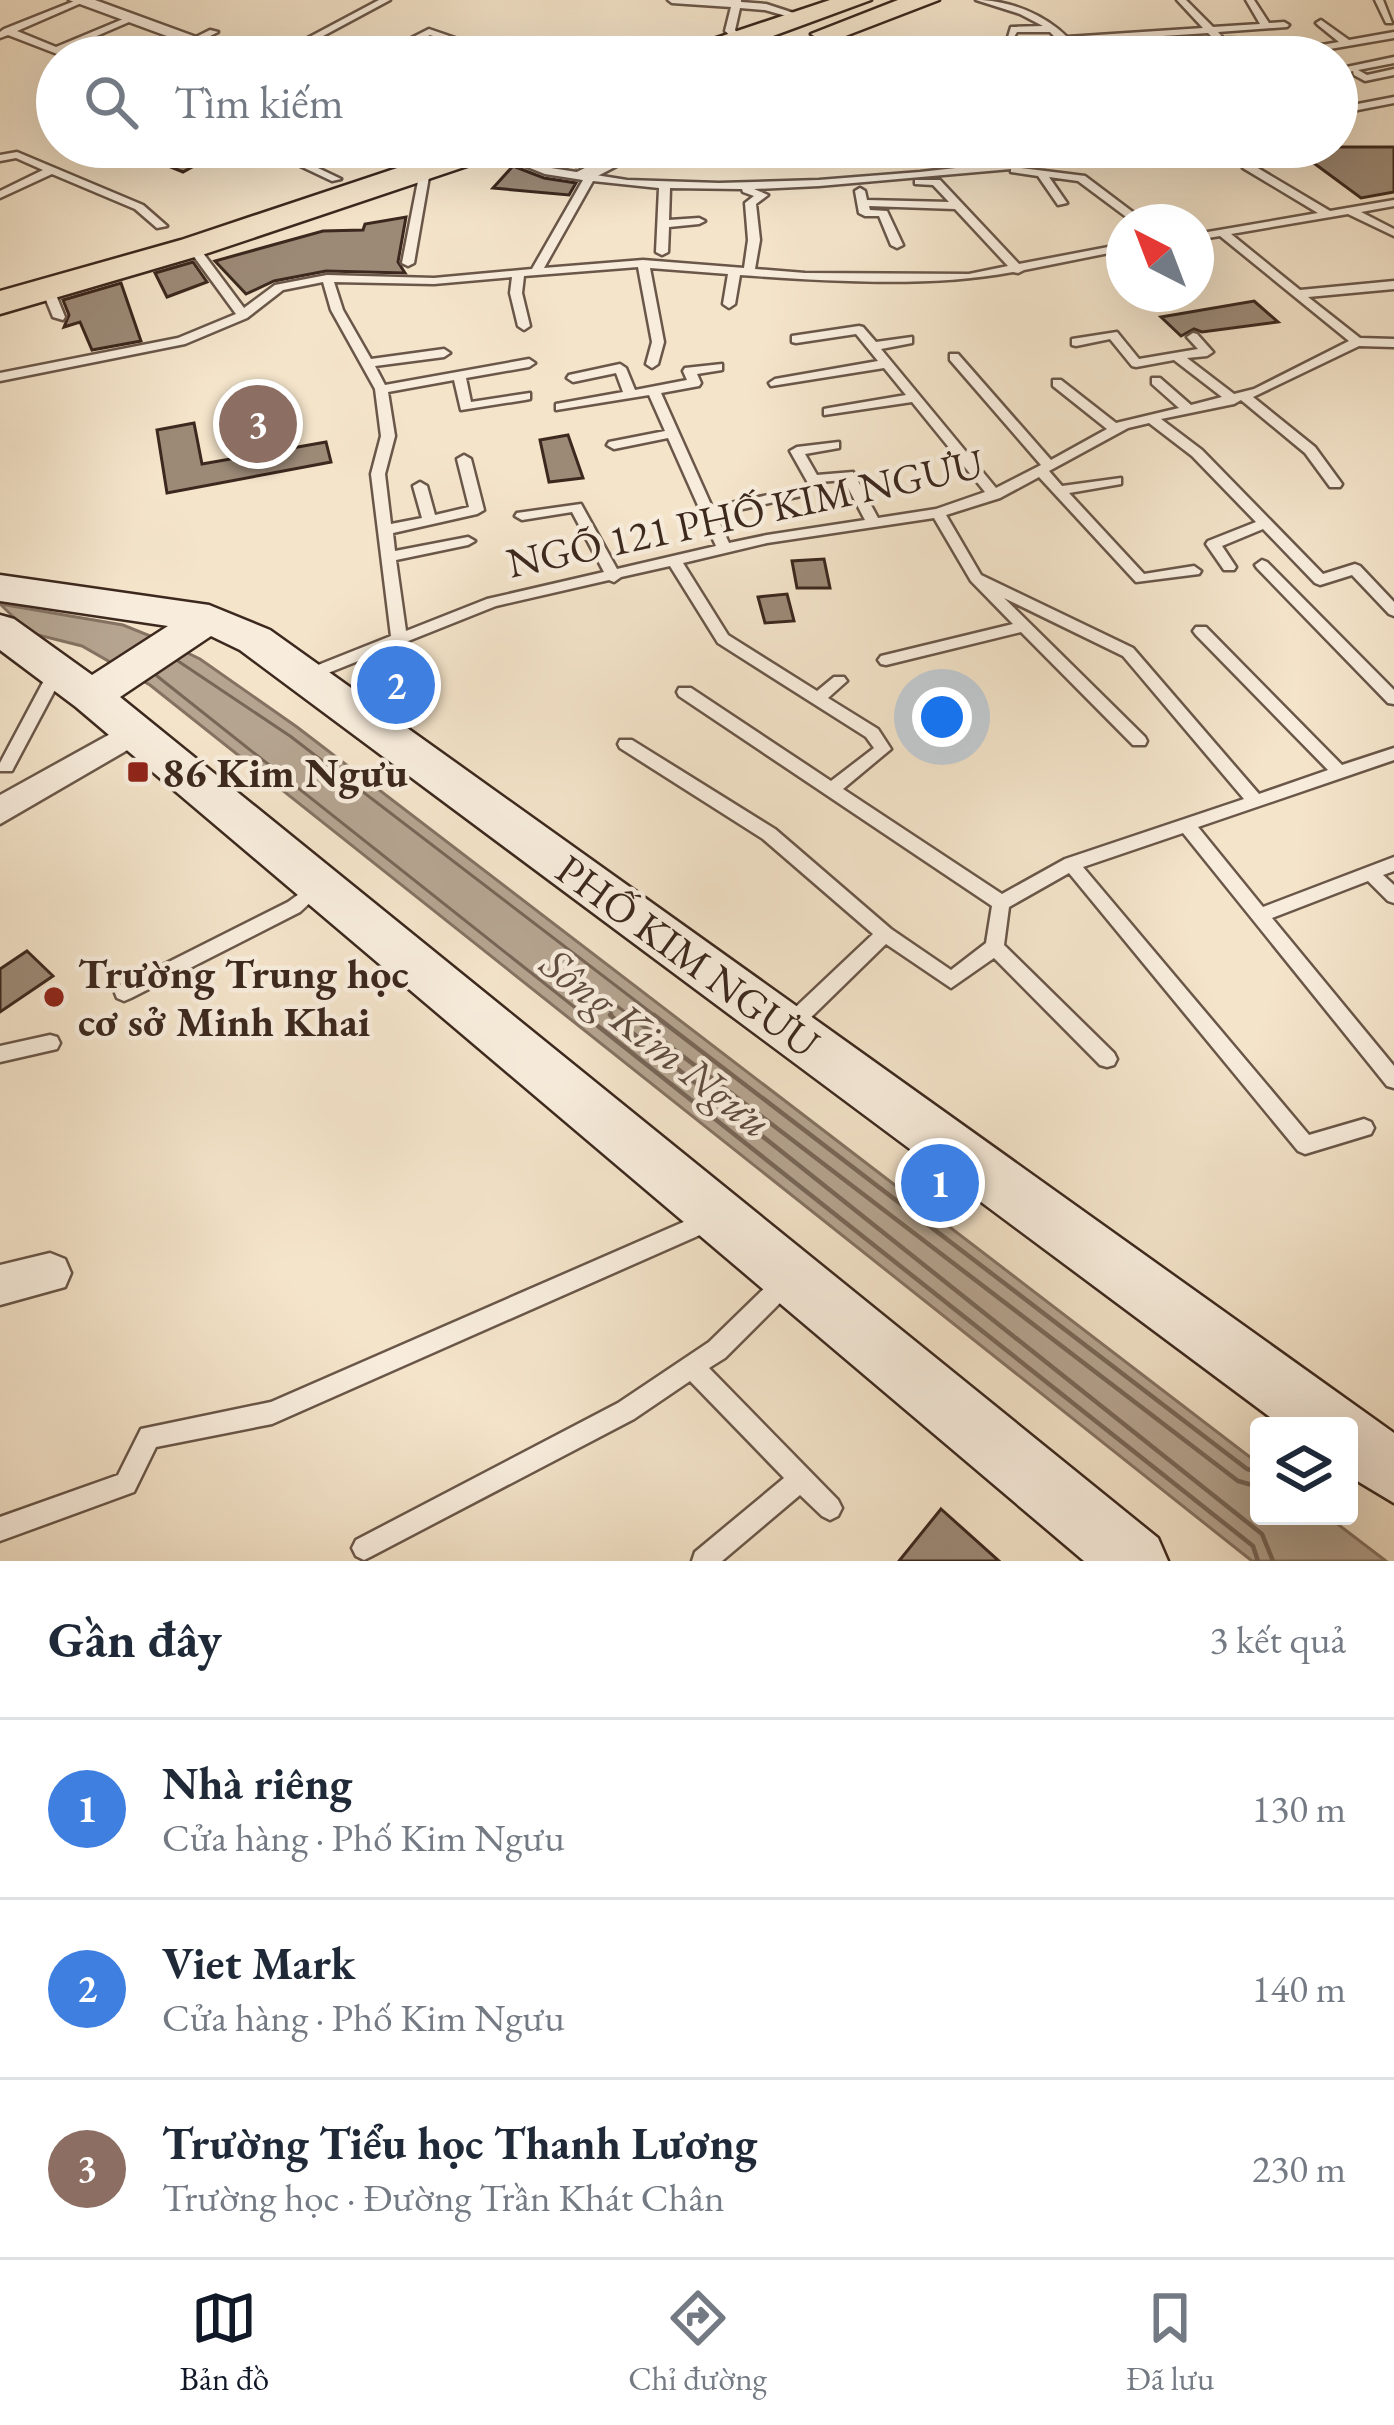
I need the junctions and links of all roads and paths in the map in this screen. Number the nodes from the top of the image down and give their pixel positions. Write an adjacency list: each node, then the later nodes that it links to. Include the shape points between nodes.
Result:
1 (386, 0): 26 (lane)
2 (672, 0): 10 (lane)
3 (857, 0): 11 (main road)
4 (925, 0): 29 (main road)
5 (980, 0): 17 (lane, via 1022,8)
6 (1181, 0): 20 (lane)
7 (1250, 0): 16 (lane)
8 (1378, 0): 13 (lane)
9 (80, 1): 12 (street); 18 (lane)
10 (736, 2): 11 (lane); 27 (lane)
11 (804, 18): 28 (main road)
12 (131, 19): 23 (lane); 24 (street)
13 (1389, 21)
14 (1321, 22): 33 (lane)
15 (1284, 25): 16 (lane)
16 (1267, 27): 20 (lane)
17 (1057, 29): 21 (lane); 30 (lane)
18 (3, 32): 36 (lane)
19 (213, 32): 25 (lane)
20 (1211, 33): 31 (lane); 32 (lane)
21 (1011, 35)
22 (1394, 35): 34 (lane)
23 (90, 36)
24 (178, 36)
25 (194, 36)
26 (317, 36)
27 (728, 36)
28 (760, 36)
29 (784, 36)
30 (1063, 36)
31 (1149, 36)
32 (1215, 36)
33 (1338, 36)
34 (1381, 37): 35 (lane); 37 (lane)
35 (1358, 41)
36 (36, 43)
37 (1394, 45)
38 (1394, 60): 39 (lane)
39 (1358, 65)
40 (1394, 72): 42 (lane)
41 (1358, 75): 42 (lane)
42 (1365, 78): 43 (lane)
43 (1394, 97): 44 (lane)
44 (1358, 106)
45 (0, 158): 46 (lane)
46 (36, 163)
47 (47, 168): 56 (lane)
48 (310, 168): 60 (lane)
49 (396, 168): 60 (main road)
50 (424, 168): 81 (lane)
51 (540, 168): 58 (lane)
52 (601, 168): 58 (street)
53 (972, 168): 59 (lane)
54 (1008, 168): 57 (lane)
55 (1250, 168): 69 (lane)
56 (52, 170): 63 (lane); 73 (lane, via 139,207)
57 (1041, 172): 64 (lane); 66 (lane, via 1081,178)
58 (585, 176): 61 (lane); 84 (lane)
59 (897, 176): 62 (lane); 67 (lane, via 936,182)
60 (340, 185): 70 (main road); 70 (main road); 73 (main road); 78 (main road)
61 (665, 185): 62 (lane); 72 (lane)
62 (728, 185): 85 (lane, via 763,194 750,202 754,240)
63 (0, 195)
64 (1062, 203)
65 (1394, 203): 68 (lane)
66 (1116, 204)
67 (958, 206): 77 (lane, via 898,208 897,201 861,197 865,213 883,213); 86 (lane)
68 (1351, 211): 69 (lane); 74 (lane)
69 (1330, 215): 75 (lane)
70 (225, 221): 89 (main road)
71 (699, 221): 72 (lane)
72 (663, 224): 80 (lane)
73 (161, 226): 83 (main road)
74 (1394, 233)
75 (1224, 234): 76 (lane); 91 (lane)
76 (1214, 235)
77 (897, 245)
78 (193, 247): 92 (main road, via 54,303); 94 (lane)
79 (1106, 251): 86 (lane)
80 (662, 252)
81 (408, 262)
82 (643, 263): 84 (lane); 85 (lane); 108 (lane, via 658,342)
83 (0, 268)
84 (537, 270): 87 (lane)
85 (742, 270): 86 (lane, via 969,278); 93 (lane)
86 (1018, 270)
87 (519, 272): 88 (lane); 95 (lane)
88 (327, 278): 94 (lane, via 279,287); 107 (lane)
89 (0, 284)
90 (1394, 285): 91 (lane)
91 (1298, 294): 100 (lane)
92 (0, 303)
93 (729, 304)
94 (243, 315): 111 (lane, via 181,340)
95 (524, 326)
96 (1192, 338): 104 (lane, via 1207,352)
97 (796, 339): 102 (lane, via 859,330)
98 (908, 340): 102 (lane)
99 (1076, 342): 104 (lane, via 1113,335 1136,364)
100 (1357, 342): 101 (lane, NGÕ 121 PHỐ KIM NGƯU); 122 (lane, NGÕ 121 PHỐ KIM NGƯU)
101 (1394, 343)
102 (872, 346): 109 (lane)
103 (444, 353): 107 (lane)
104 (1176, 356): 122 (lane)
105 (953, 357): 132 (lane)
106 (529, 363): 112 (lane)
107 (365, 364): 117 (lane)
108 (652, 364)
109 (884, 364): 115 (lane); 121 (lane)
110 (718, 367): 118 (lane, via 689,370 695,383)
111 (0, 376)
112 (459, 376): 117 (lane); 120 (lane, via 466,407)
113 (573, 379): 119 (lane, via 620,368)
114 (1156, 381): 124 (lane)
115 (775, 383)
116 (1057, 383): 127 (lane)
117 (381, 389): 145 (lane)
118 (653, 390): 119 (lane); 128 (lane)
119 (630, 394): 123 (lane)
120 (525, 396)
121 (913, 398): 125 (lane); 138 (lane)
122 (1239, 398): 124 (lane, NGÕ 121 PHỐ KIM NGƯU); 134 (lane, via 1310,450)
123 (561, 406)
124 (1188, 409): 126 (lane, NGÕ 121 PHỐ KIM NGƯU)
125 (830, 412)
126 (1150, 417): 127 (lane, NGÕ 121 PHỐ KIM NGƯU); 144 (lane)
127 (1115, 429): 132 (lane, NGÕ 121 PHỐ KIM NGƯU)
128 (672, 433): 129 (lane); 139 (lane)
129 (614, 445)
130 (834, 446): 143 (lane, via 797,451 813,480 848,475)
131 (464, 459): 142 (lane, via 477,510)
132 (1045, 469): 136 (lane); 138 (lane, NGÕ 121 PHỐ KIM NGƯU)
133 (1116, 481): 136 (lane)
134 (1335, 484)
135 (420, 486): 142 (lane)
136 (1060, 490): 152 (lane, via 1141,579)
137 (801, 492): 139 (lane)
138 (994, 495): 140 (lane, NGÕ 121 PHỐ KIM NGƯU)
139 (708, 512): 147 (lane)
140 (938, 513): 143 (lane, NGÕ 121 PHỐ KIM NGƯU); 154 (lane)
141 (522, 516): 153 (lane, via 576,506)
142 (430, 520): 145 (lane)
143 (874, 523): 147 (lane, NGÕ 121 PHỐ KIM NGƯU)
144 (1264, 524): 151 (lane, via 1213,544); 156 (lane, via 1320,580 1355,569)
145 (385, 530): 148 (lane)
146 (468, 541): 148 (lane)
147 (725, 550): 149 (lane, NGÕ 121 PHỐ KIM NGƯU)
148 (388, 557): 161 (lane)
149 (676, 562): 153 (lane, NGÕ 121 PHỐ KIM NGƯU); 167 (lane, via 723,639)
150 (1262, 565): 168 (lane)
151 (1229, 567)
152 (1195, 571)
153 (614, 577): 161 (lane, NGÕ 121 PHỐ KIM NGƯU, via 492,602)
154 (976, 578): 158 (lane); 176 (lane, via 1128,652)
155 (0, 588): 157 (main road, PHỐ KIM NGƯU)
156 (1394, 611)
157 (197, 626): 163 (main road, PHỐ KIM NGƯU); 165 (main road)
158 (1021, 627): 162 (lane); 170 (lane)
159 (1201, 631): 174 (lane)
160 (3, 636): 165 (main road)
161 (398, 638): 163 (lane, NGÕ 121 PHỐ KIM NGƯU)
162 (886, 660)
163 (308, 676): 189 (main road, PHỐ KIM NGƯU)
164 (839, 681): 167 (lane)
165 (87, 683): 169 (main road); 173 (lane)
166 (686, 692): 175 (lane)
167 (818, 699): 175 (lane, via 883,749)
168 (1394, 699)
169 (132, 733): 177 (street); 182 (main road)
170 (1139, 741)
171 (626, 744): 186 (lane, via 769,834)
172 (1394, 754): 174 (lane)
173 (7, 767)
174 (1339, 772): 176 (lane)
175 (831, 790): 184 (lane)
176 (1256, 801): 178 (lane)
177 (0, 811)
178 (1186, 825): 179 (lane); 185 (lane)
179 (1071, 864): 184 (lane); 194 (lane, via 1305,1145)
180 (1394, 864): 181 (lane)
181 (1370, 874): 183 (lane); 185 (lane)
182 (317, 888): 188 (lane); 195 (main road)
183 (1394, 896)
184 (1001, 903): 187 (lane)
185 (1258, 916): 193 (lane)
186 (885, 934): 187 (lane, via 951,980); 189 (lane)
187 (995, 947): 192 (lane)
188 (124, 993)
189 (787, 1029): 200 (main road, PHỐ KIM NGƯU)
190 (50, 1043): 191 (lane)
191 (0, 1054)
192 (1107, 1059)
193 (1394, 1080)
194 (1364, 1128)
195 (718, 1217): 197 (main road); 205 (lane, via 272,1413 149,1437 125,1484)
196 (50, 1273): 198 (street)
197 (792, 1276): 199 (lane); 208 (main road)
198 (0, 1286)
199 (692, 1367): 203 (lane); 206 (lane, via 626,1411)
200 (1321, 1417)
201 (1358, 1445): 202 (main road)
202 (1394, 1471)
203 (802, 1478): 204 (lane); 207 (lane)
204 (830, 1508)
205 (0, 1529)
206 (364, 1548)
207 (704, 1561)
208 (1135, 1561)

